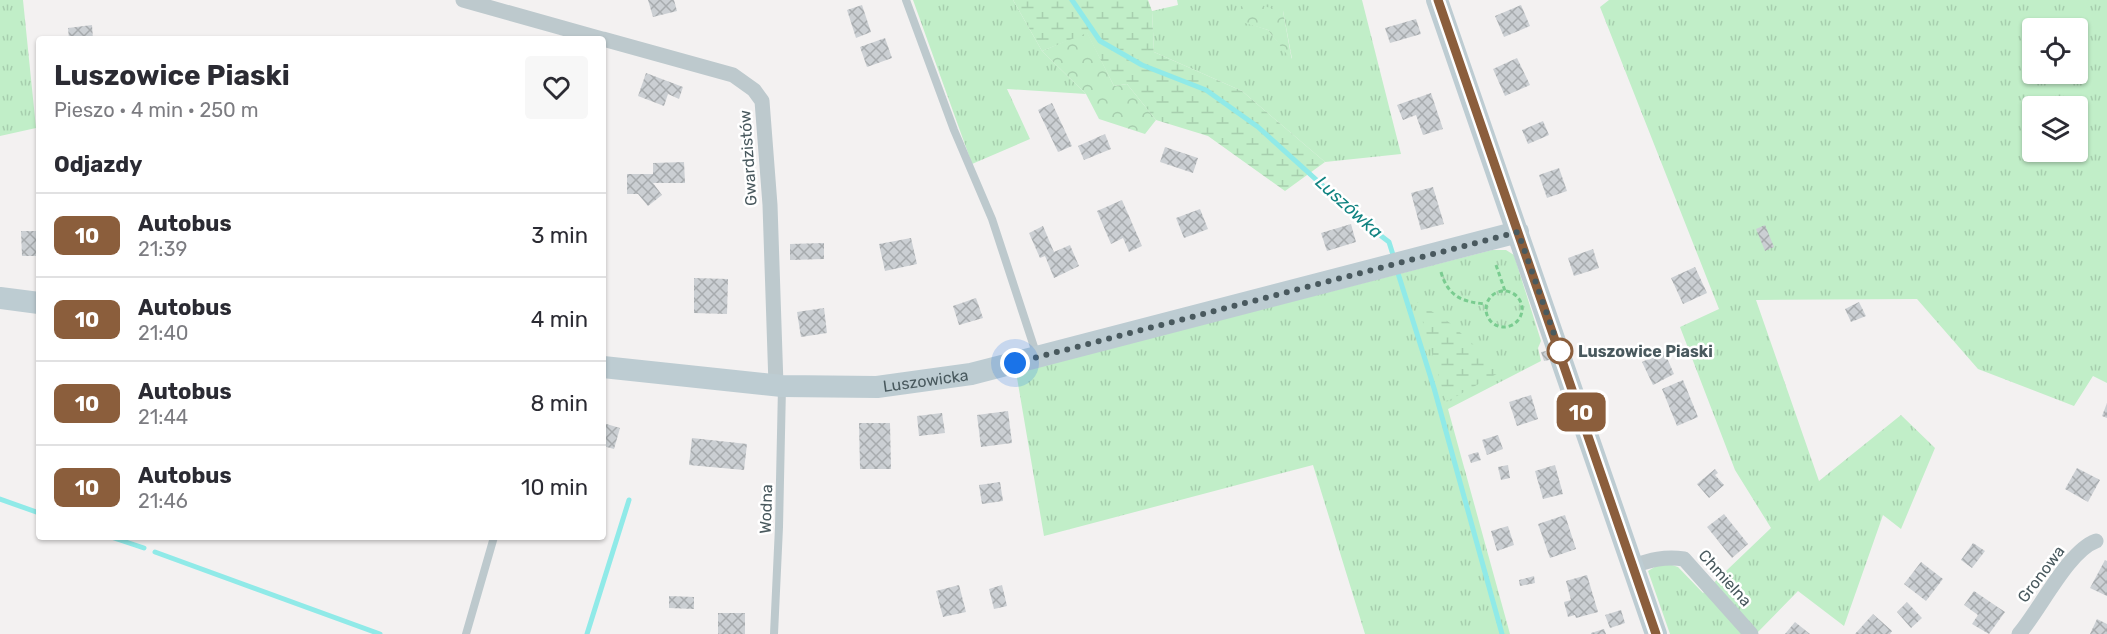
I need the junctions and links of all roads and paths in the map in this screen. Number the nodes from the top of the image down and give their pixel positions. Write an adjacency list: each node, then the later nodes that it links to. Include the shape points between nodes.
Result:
1 (463, 0): 4 (street, Gwardzistów)
2 (906, 0): 13 (lane, via 992,219)
3 (1437, 0): 6 (street)
4 (591, 36)
5 (606, 40): 15 (street, Gwardzistów, via 733,75 762,101)
6 (1518, 232): 7 (street, Luszowicka); 18 (street)
7 (1436, 253): 12 (path, via 1448,290 1462,300); 13 (street, Luszowicka)
8 (1497, 265): 9 (path)
9 (1504, 291): 12 (path, via 1493,294); 12 (path, via 1515,295 1522,304 1517,321 1506,327 1494,325)
10 (0, 298): 11 (street)
11 (36, 303)
12 (1486, 304)
13 (1038, 357): 15 (street, Luszowicka, via 971,374 877,387)
14 (606, 366): 15 (street, Luszowicka)
15 (779, 385): 20 (lane, Wodna)
16 (493, 540): 19 (lane)
17 (2096, 541): 23 (street, Gronowa, via 2086,545)
18 (1633, 566): 21 (street); 22 (street, Chmielna, via 1658,558 1684,559)
19 (466, 634)
20 (774, 634)
21 (1656, 634)
22 (1751, 634)
23 (2019, 634)

